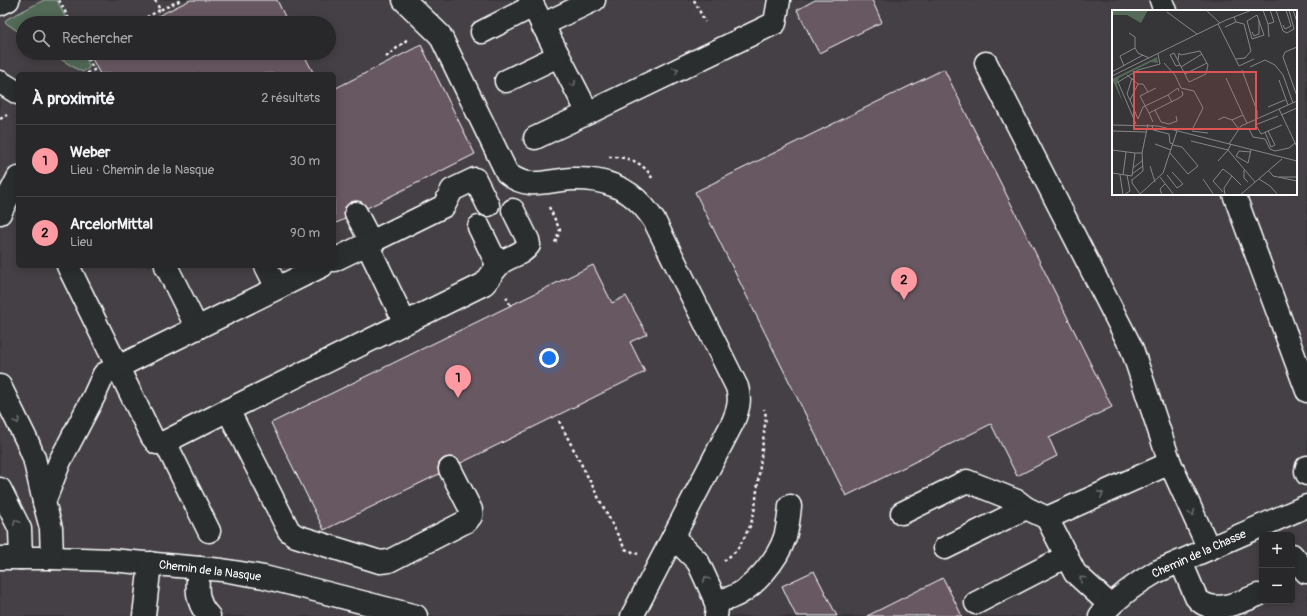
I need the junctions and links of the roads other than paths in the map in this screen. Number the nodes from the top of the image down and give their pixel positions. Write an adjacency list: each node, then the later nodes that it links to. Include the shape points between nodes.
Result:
1 (8, 0): 6 (street)
2 (404, 0): 17 (street, via 440,34)
3 (594, 0): 7 (street)
4 (779, 0): 15 (street, one-way to 4, via 775,23)
5 (1161, 0): 8 (street)
6 (0, 4)
7 (535, 10): 9 (street); 10 (street)
8 (1165, 10)
9 (482, 32)
10 (558, 56): 12 (street); 15 (street, one-way to 15)
11 (986, 63): 41 (street, via 1132,349)
12 (506, 81)
13 (0, 82): 14 (street)
14 (16, 92)
15 (588, 113): 16 (street)
16 (535, 138)
17 (502, 164): 18 (street); 54 (street, via 507,173 521,182 594,180 612,184 628,192 642,205 655,222 737,387 738,409 733,422)
18 (475, 179): 21 (street); 26 (street, via 452,190 444,206)
19 (16, 187): 23 (street)
20 (1234, 195): 38 (street)
21 (488, 205)
22 (513, 210): 28 (street, via 529,245)
23 (0, 213)
24 (356, 213): 26 (street)
25 (479, 226): 28 (street)
26 (369, 243): 27 (street); 34 (street)
27 (336, 259)
28 (498, 266): 34 (street, via 484,284)
29 (69, 268): 36 (street)
30 (167, 268): 35 (street)
31 (267, 268): 33 (street)
32 (318, 268): 33 (street)
33 (277, 288): 35 (street)
34 (405, 323): 39 (street)
35 (197, 328): 36 (street)
36 (118, 367): 40 (street, via 152,437 157,443); 46 (street, via 104,374 60,461)
37 (0, 386): 46 (street, one-way to 46, via 31,451)
38 (1307, 391)
39 (228, 410): 40 (street); 43 (street, via 288,531 296,536 380,562 389,561 467,521 471,516 471,510)
40 (165, 442): 53 (street)
41 (1170, 463): 51 (street, one-way to 41); 56 (street, one-way to 56)
42 (1307, 467): 44 (street)
43 (450, 469)
44 (1307, 474)
45 (0, 489): 58 (street, one-way to 45, via 20,529)
46 (44, 502): 59 (street, via 51,528)
47 (790, 506): 67 (street, via 780,550 752,585)
48 (1307, 506): 52 (street, Chemin de la Chasse)
49 (1026, 508): 50 (street, via 1017,501 968,481); 51 (street); 55 (street)
50 (902, 513)
51 (1047, 518): 57 (street)
52 (1279, 527): 56 (street, Chemin de la Chasse)
53 (209, 531)
54 (673, 537): 67 (street, one-way to 54, via 698,562); 73 (street)
55 (946, 548)
56 (1209, 549): 61 (street, Chemin de la Chasse)
57 (1067, 556): 66 (street); 68 (street, one-way to 57, via 1076,573)
58 (10, 558): 59 (street, Chemin de la Nasque)
59 (52, 558): 62 (street, Chemin de la Nasque)
60 (1295, 559): 64 (street)
61 (1181, 562): 68 (street, Chemin de la Chasse, via 1140,581); 69 (street, via 1198,602 1211,610)
62 (150, 563): 63 (street, Chemin de la Nasque); 70 (street)
63 (199, 568): 71 (street, via 198,595 204,612); 72 (street, Chemin de la Nasque, via 264,577)
64 (1306, 573)
65 (1258, 595): 69 (street)
66 (976, 603)
67 (716, 608)
68 (1105, 611)
69 (1227, 612)
70 (144, 616)
71 (209, 616)
72 (416, 616)
73 (632, 616)

